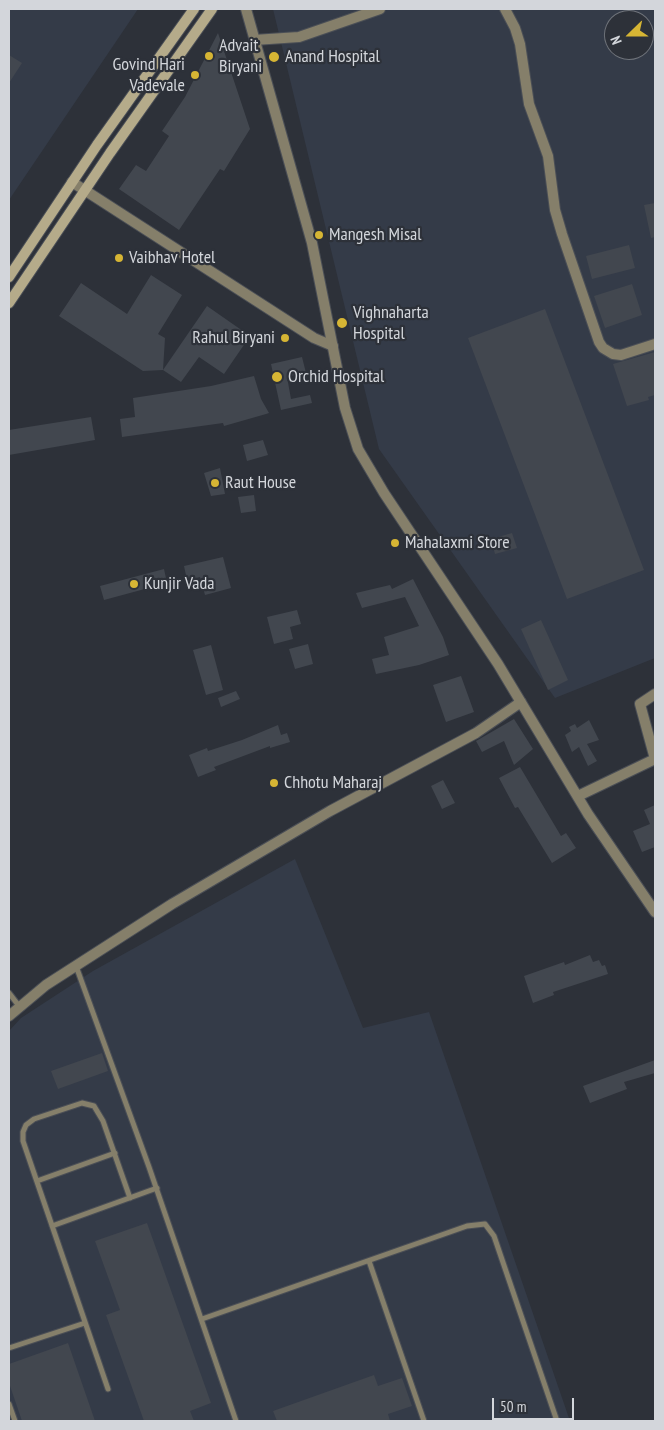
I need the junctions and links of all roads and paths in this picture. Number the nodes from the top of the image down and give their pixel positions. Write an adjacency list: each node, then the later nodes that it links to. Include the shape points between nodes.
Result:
1 (194, 9): 7 (main road)
2 (212, 9): 8 (main road)
3 (246, 9): 6 (street)
4 (380, 9): 6 (street, via 299,37)
5 (505, 9): 11 (street, via 520,44 528,104 548,156 555,210 599,342 608,352 621,355)
6 (254, 40): 12 (street, via 312,243)
7 (72, 182): 8 (street); 9 (main road)
8 (85, 190): 10 (main road); 12 (street, via 314,338)
9 (9, 277)
10 (9, 303)
11 (655, 344)
12 (333, 346): 14 (street, via 345,408 358,449)
13 (655, 694): 15 (street, via 640,704)
14 (521, 702): 16 (street); 18 (street, via 476,733 330,811 172,904)
15 (655, 759): 16 (street)
16 (578, 796): 17 (street)
17 (655, 912)
18 (76, 966): 20 (street); 24 (lane)
19 (9, 993): 20 (lane)
20 (19, 1006): 21 (street)
21 (9, 1016)
22 (114, 1153): 23 (lane); 23 (lane, via 100,1114 88,1104 82,1103 34,1119 22,1132); 25 (lane)
23 (37, 1181): 26 (lane)
24 (157, 1188): 25 (lane); 28 (lane)
25 (130, 1198): 26 (lane)
26 (52, 1226): 29 (lane)
27 (369, 1261): 28 (lane); 35 (lane); 36 (lane, via 467,1226 485,1224 490,1228)
28 (202, 1319): 34 (lane)
29 (85, 1322): 30 (lane); 31 (lane)
30 (9, 1348)
31 (108, 1389)
32 (9, 1404): 33 (lane)
33 (15, 1421)
34 (236, 1421)
35 (424, 1421)
36 (557, 1421)

